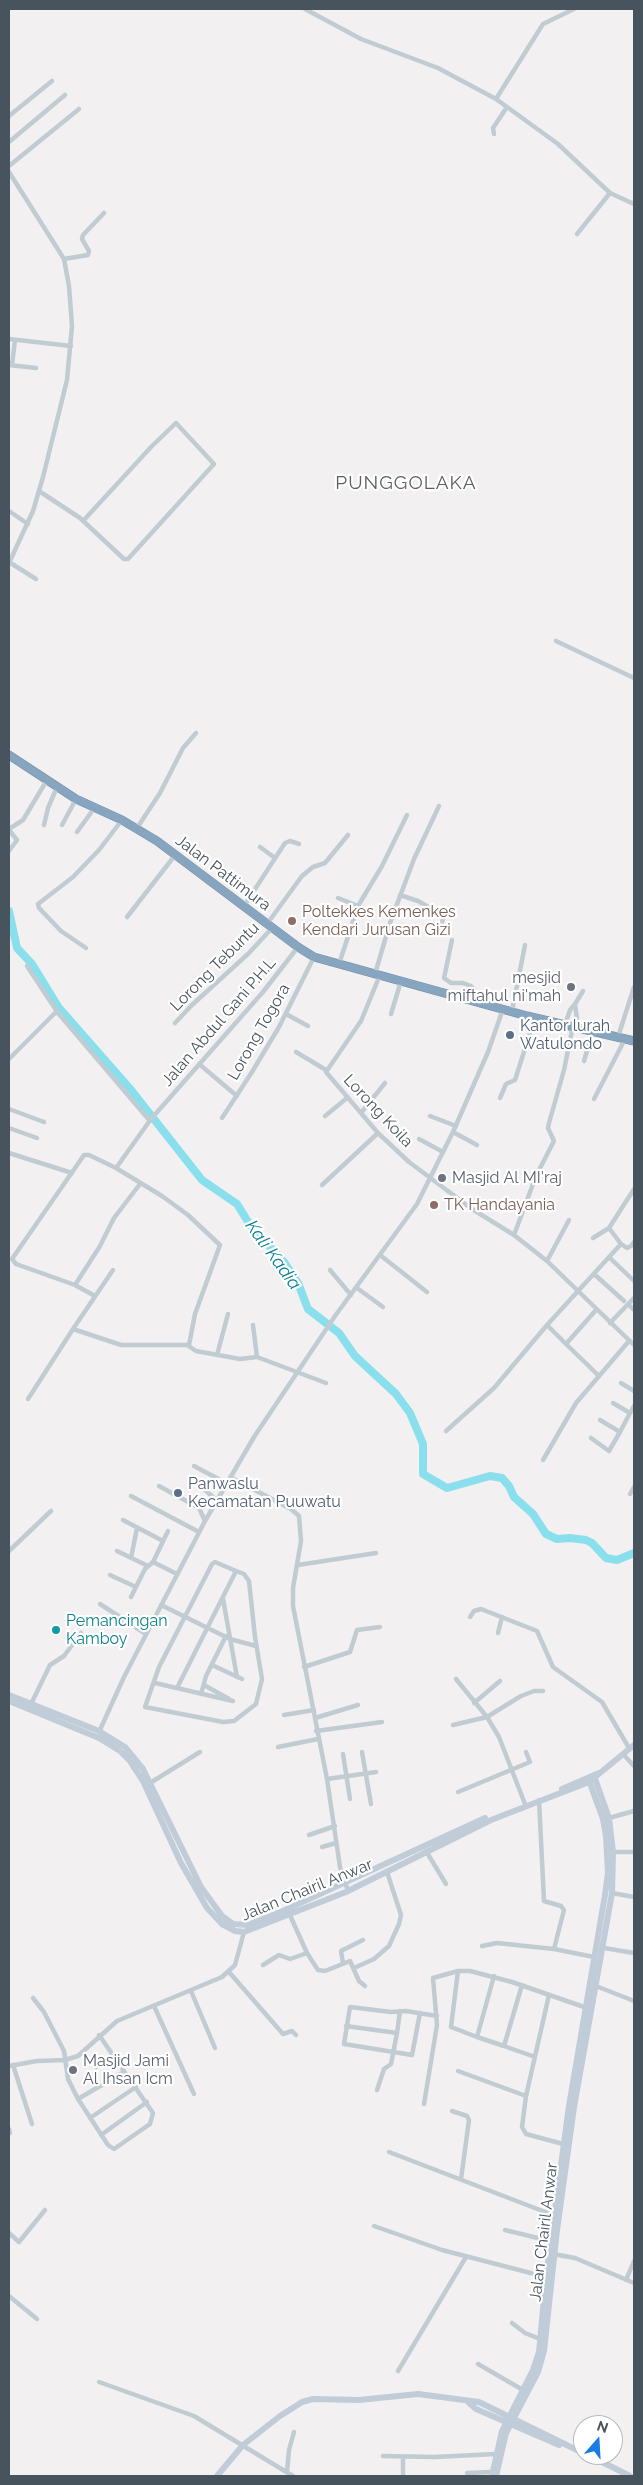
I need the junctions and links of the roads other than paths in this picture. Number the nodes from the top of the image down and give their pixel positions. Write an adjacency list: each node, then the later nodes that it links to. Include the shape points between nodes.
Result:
1 (305, 9): 5 (street, via 361,40 438,68)
2 (574, 9): 5 (street, via 543,24)
3 (52, 81): 8 (street)
4 (65, 95): 10 (street)
5 (496, 99): 6 (street)
6 (507, 107): 9 (street, via 493,128); 13 (street, via 558,144)
7 (79, 109): 11 (street)
8 (9, 116)
9 (494, 134)
10 (9, 142)
11 (9, 166)
12 (9, 172): 17 (street)
13 (610, 193): 14 (street); 16 (street)
14 (634, 204)
15 (104, 213): 17 (street, via 83,234 88,255)
16 (577, 234)
17 (64, 259): 20 (street, via 69,286)
18 (9, 339): 19 (street)
19 (15, 340): 20 (street); 21 (street)
20 (71, 346): 23 (street, via 65,392)
21 (10, 365): 22 (street)
22 (36, 368)
23 (39, 491): 25 (street); 26 (street)
24 (9, 511): 26 (street)
25 (83, 521): 25 (street, via 124,559 128,559 214,464 176,424)
26 (28, 524): 27 (street)
27 (9, 562): 28 (street)
28 (36, 579)
29 (556, 641): 30 (street)
30 (634, 678)
31 (196, 733): 42 (street, via 183,748)
32 (9, 755): 33 (highway, Jalan Pattimura)
33 (47, 780): 34 (highway, Jalan Pattimura); 43 (street, via 23,820)
34 (57, 787): 35 (highway, Jalan Pattimura); 40 (street)
35 (76, 799): 37 (highway, Jalan Pattimura); 41 (street)
36 (439, 806): 51 (street, Lorong Koila, via 419,845)
37 (95, 807): 39 (highway, Jalan Pattimura); 44 (street)
38 (407, 815): 54 (street)
39 (122, 820): 42 (highway, Jalan Pattimura); 61 (street, via 73,877 38,904 61,931)
40 (44, 825)
41 (62, 825)
42 (137, 828): 49 (highway, Jalan Pattimura)
43 (9, 830): 48 (street, via 17,840)
44 (77, 832)
45 (348, 835): 56 (street, Lorong Tebuntu, via 325,863 302,876)
46 (299, 844): 50 (street, via 286,842)
47 (260, 847): 50 (street)
48 (9, 851)
49 (176, 854): 53 (highway, Jalan Pattimura); 55 (street)
50 (275, 858): 53 (street)
51 (400, 895): 57 (street, via 444,916); 65 (street, Lorong Koila)
52 (338, 898): 54 (street)
53 (244, 906): 56 (highway, Jalan Pattimura)
54 (358, 906): 63 (street)
55 (127, 917)
56 (270, 926): 60 (highway, Jalan Pattimura); 76 (street, Lorong Tebuntu, via 249,953)
57 (438, 934)
58 (452, 940): 69 (street, via 444,978 451,983 471,986)
59 (525, 945): 71 (street)
60 (298, 947): 62 (highway, Jalan Pattimura); 85 (street, Jalan Abdul Gani P.H.L)
61 (86, 948)
62 (314, 957): 63 (highway, Jalan Pattimura); 73 (street, Lorong Togora)
63 (339, 964): 65 (highway, Jalan Pattimura)
64 (27, 966): 72 (street)
65 (377, 974): 66 (highway, Jalan Pattimura); 86 (street, Lorong Koila, via 361,1020)
66 (401, 981): 69 (highway, Jalan Pattimura); 74 (street)
67 (634, 987): 80 (street)
68 (583, 990): 70 (street)
69 (474, 1002): 71 (highway, Jalan Pattimura)
70 (576, 1004): 78 (street); 78 (street, via 570,1010)
71 (508, 1011): 75 (highway, Jalan Pattimura); 99 (street)
72 (58, 1013): 83 (street, via 54,1013); 97 (street)
73 (286, 1014): 77 (street); 88 (street, Lorong Togora)
74 (391, 1014)
75 (535, 1017): 78 (highway, Jalan Pattimura); 90 (street, via 515,1080 506,1084)
76 (175, 1023)
77 (308, 1026)
78 (572, 1026): 79 (highway, Jalan Pattimura); 116 (street, via 548,1128 554,1141 536,1176)
79 (592, 1031): 80 (highway, Jalan Pattimura); 84 (street)
80 (622, 1038): 81 (highway, Jalan Pattimura); 91 (street)
81 (634, 1041)
82 (296, 1052): 86 (street)
83 (9, 1059)
84 (584, 1061)
85 (199, 1064): 88 (street); 97 (street, Jalan Abdul Gani P.H.L)
86 (326, 1070): 89 (street, Lorong Koila)
87 (385, 1083): 93 (street)
88 (237, 1096): 96 (street, Lorong Togora)
89 (347, 1098): 93 (street, Lorong Koila); 94 (street)
90 (500, 1098)
91 (594, 1100)
92 (9, 1109): 98 (street)
93 (361, 1113): 102 (street, Lorong Koila)
94 (325, 1116)
95 (430, 1116): 99 (street)
96 (222, 1118)
97 (150, 1120): 108 (street, Jalan Abdul Gani P.H.L)
98 (44, 1122)
99 (456, 1126): 101 (street)
100 (9, 1128): 103 (street)
101 (454, 1132): 105 (street); 106 (street)
102 (378, 1133): 110 (street, Lorong Koila); 112 (street)
103 (37, 1138)
104 (419, 1139): 106 (street)
105 (477, 1145)
106 (443, 1152): 110 (street)
107 (9, 1153): 109 (street)
108 (116, 1168): 109 (street, via 86,1154); 111 (street)
109 (72, 1173): 127 (street, via 12,1262)
110 (431, 1179): 116 (street, Lorong Koila); 120 (street, via 410,1216)
111 (140, 1184): 127 (street, via 114,1218); 145 (street, via 188,1215 220,1245 195,1314)
112 (322, 1185)
113 (634, 1189): 115 (street)
114 (569, 1220): 122 (street)
115 (609, 1228): 117 (street); 119 (street)
116 (514, 1235): 122 (street, Lorong Koila)
117 (593, 1238)
118 (634, 1242): 119 (street, via 629,1248)
119 (621, 1244): 121 (street)
120 (380, 1255): 128 (street); 129 (street)
121 (610, 1258): 125 (street); 126 (street)
122 (547, 1261): 130 (street, Lorong Koila)
123 (113, 1270): 132 (street)
124 (330, 1270): 131 (street)
125 (594, 1274): 130 (street); 134 (street)
126 (634, 1281)
127 (75, 1285): 132 (street)
128 (357, 1288): 131 (street); 135 (street)
129 (427, 1292)
130 (577, 1292): 136 (street, Lorong Koila); 141 (street)
131 (351, 1295): 149 (street)
132 (95, 1296): 142 (street)
133 (634, 1298): 134 (street)
134 (626, 1302): 137 (street); 139 (street)
135 (383, 1307)
136 (596, 1310): 139 (street, Lorong Koila); 144 (street)
137 (634, 1310)
138 (228, 1314): 147 (street)
139 (610, 1323): 143 (street, Lorong Koila)
140 (253, 1324): 148 (street)
141 (547, 1325): 144 (street); 159 (street, via 494,1388)
142 (73, 1328): 145 (street, via 120,1345); 154 (street)
143 (630, 1341): 146 (street, Lorong Koila); 150 (street)
144 (566, 1344): 150 (street)
145 (189, 1345): 147 (street, via 196,1351)
146 (634, 1345)
147 (217, 1355): 148 (street, via 243,1360)
148 (257, 1357): 149 (street)
149 (298, 1371): 151 (street); 164 (street)
150 (600, 1376): 162 (street, via 576,1403)
151 (326, 1383)
152 (621, 1383): 153 (street)
153 (634, 1391)
154 (28, 1399)
155 (613, 1403): 157 (street)
156 (634, 1406): 157 (street)
157 (630, 1413): 160 (street)
158 (600, 1420): 160 (street)
159 (446, 1431)
160 (620, 1432): 161 (street, via 609,1451)
161 (591, 1438)
162 (543, 1460)
163 (194, 1466): 165 (street)
164 (230, 1477): 165 (street); 184 (street, via 299,1516)
165 (226, 1484): 171 (street)
166 (159, 1486): 174 (street, via 199,1508)
167 (634, 1487): 169 (street)
168 (203, 1488): 171 (street)
169 (630, 1494)
170 (131, 1496): 177 (street)
171 (216, 1500): 174 (street)
172 (51, 1511): 179 (street)
173 (123, 1520): 175 (street)
174 (204, 1521): 177 (street)
175 (137, 1528): 178 (street); 182 (street)
176 (168, 1531): 178 (street)
177 (199, 1532): 187 (street)
178 (163, 1542): 183 (street)
179 (9, 1551)
180 (116, 1551): 182 (street)
181 (376, 1553): 184 (street)
182 (132, 1558): 185 (street)
183 (153, 1562): 185 (street); 187 (street)
184 (298, 1565): 205 (street, via 293,1606)
185 (148, 1566): 189 (street)
186 (236, 1571): 191 (street); 194 (street, via 215,1562 212,1564); 203 (street, via 249,1581)
187 (177, 1574): 193 (street)
188 (110, 1575): 189 (street)
189 (136, 1587): 190 (street)
190 (131, 1597)
191 (223, 1598): 198 (street); 202 (street)
192 (100, 1604): 201 (street)
193 (161, 1605): 194 (street); 201 (street)
194 (185, 1617): 198 (street); 208 (street, via 159,1667)
195 (470, 1617): 196 (street, via 481,1609)
196 (502, 1617): 200 (street); 227 (street, via 537,1631 553,1667 602,1702)
197 (380, 1627): 205 (street, via 357,1630 350,1652)
198 (207, 1628): 202 (street); 210 (street)
199 (81, 1633): 216 (street, via 64,1656 50,1665)
200 (498, 1633)
201 (146, 1634): 225 (street)
202 (228, 1638): 203 (street); 204 (street); 204 (street, via 240,1678)
203 (256, 1646): 208 (street, via 261,1690 255,1706 234,1721 220,1722 145,1707)
204 (212, 1665): 209 (street)
205 (304, 1667): 218 (street)
206 (456, 1679): 215 (street)
207 (500, 1681): 215 (street)
208 (155, 1683): 210 (street)
209 (204, 1684): 212 (street); 212 (street, via 233,1701)
210 (177, 1688): 212 (street)
211 (543, 1691): 220 (street, via 534,1690 521,1696)
212 (201, 1694)
213 (9, 1695): 216 (main road, Jalan Chairil Anwar)
214 (9, 1701): 225 (main road, Jalan Chairil Anwar)
215 (474, 1703): 220 (street)
216 (31, 1704): 225 (main road, Jalan Chairil Anwar)
217 (358, 1705): 221 (street)
218 (314, 1710): 219 (street); 221 (street)
219 (284, 1715)
220 (487, 1717): 223 (street); 235 (street, via 504,1745)
221 (315, 1718): 224 (street)
222 (382, 1722): 224 (street)
223 (453, 1725)
224 (316, 1731): 226 (street)
225 (98, 1734): 241 (main road, Jalan Chairil Anwar, via 125,1747); 256 (main road, Jalan Chairil Anwar, via 136,1769)
226 (318, 1739): 228 (street); 240 (street)
227 (632, 1746): 233 (main road)
228 (278, 1747)
229 (200, 1752): 241 (street)
230 (362, 1752): 236 (street)
231 (526, 1752): 235 (street, via 530,1762)
232 (343, 1754): 238 (street)
233 (623, 1754): 234 (street); 239 (main road)
234 (634, 1766)
235 (513, 1769): 242 (street); 246 (street)
236 (366, 1772): 237 (street); 238 (street); 245 (street)
237 (376, 1772)
238 (346, 1775): 240 (street); 243 (street)
239 (593, 1777): 244 (main road, Jalan Chairil Anwar); 248 (main road, Jalan Chairil Anwar); 270 (main road, Jalan Chairil Anwar, via 603,1819 608,1868)
240 (326, 1779): 249 (street)
241 (150, 1783): 256 (main road, Jalan Chairil Anwar)
242 (458, 1792)
243 (350, 1799)
244 (539, 1800): 246 (main road, Jalan Chairil Anwar); 253 (main road, Jalan Chairil Anwar); 267 (street, via 544,1901 564,1910)
245 (372, 1804)
246 (525, 1804): 259 (main road, Jalan Chairil Anwar, via 423,1845)
247 (634, 1811): 248 (street)
248 (609, 1818): 254 (main road, Jalan Chairil Anwar)
249 (335, 1826): 250 (street); 251 (street)
250 (308, 1835)
251 (336, 1843): 252 (street); 259 (street)
252 (322, 1847)
253 (426, 1851): 257 (main road, Jalan Chairil Anwar); 258 (street)
254 (613, 1852): 255 (street); 260 (main road, Jalan Chairil Anwar)
255 (634, 1852)
256 (184, 1861): 262 (main road, Jalan Chairil Anwar, via 214,1907 233,1924 248,1925); 263 (main road, Jalan Chairil Anwar, via 215,1917 228,1928)
257 (387, 1872): 259 (main road, Jalan Chairil Anwar); 273 (street, via 401,1914 400,1924 389,1946 374,1959)
258 (446, 1884)
259 (346, 1888): 262 (main road, Jalan Chairil Anwar)
260 (612, 1893): 261 (street); 266 (main road, Jalan Chairil Anwar)
261 (634, 1897)
262 (289, 1912): 263 (main road, Jalan Chairil Anwar); 268 (street)
263 (244, 1932): 275 (street, via 240,1952)
264 (363, 1940): 271 (street, via 341,1951)
265 (482, 1946): 267 (street, via 497,1943)
266 (604, 1948): 269 (street); 279 (main road, Jalan Chairil Anwar)
267 (554, 1949): 270 (street)
268 (307, 1953): 271 (street, via 321,1971); 272 (street, via 290,1959 279,1954)
269 (634, 1953)
270 (594, 1957): 285 (main road, Jalan Chairil Anwar)
271 (343, 1963): 273 (street, via 350,1961)
272 (263, 1965)
273 (354, 1968): 278 (street, via 359,1981)
274 (458, 1971): 276 (street); 288 (street, via 433,1978); 294 (street, via 451,2027)
275 (229, 1972): 280 (street); 293 (street, via 283,2034 292,2031)
276 (494, 1976): 277 (street); 294 (street)
277 (522, 1985): 281 (street); 295 (street)
278 (365, 1986)
279 (596, 1986): 283 (street); 291 (main road, Jalan Chairil Anwar)
280 (191, 1991): 284 (street); 296 (street)
281 (549, 1995): 285 (street); 299 (street)
282 (33, 1998): 300 (street, via 58,2038)
283 (634, 2000)
284 (154, 2006): 292 (street, via 116,2021); 307 (street)
285 (584, 2007): 291 (main road, Jalan Chairil Anwar)
286 (400, 2011): 287 (street); 289 (street, via 350,2007); 290 (street)
287 (420, 2013): 288 (street); 297 (street, via 412,2054)
288 (437, 2016): 311 (street)
289 (346, 2026): 290 (street); 297 (street, via 346,2045)
290 (397, 2033): 297 (street)
291 (584, 2034): 316 (main road, Jalan Chairil Anwar); 325 (main road, Jalan Chairil Anwar)
292 (99, 2035): 298 (street); 300 (street, via 82,2054)
293 (296, 2035)
294 (476, 2037): 295 (street)
295 (504, 2046): 299 (street)
296 (215, 2048)
297 (394, 2052): 306 (street)
298 (112, 2055): 302 (street); 304 (street)
299 (535, 2057): 308 (street)
300 (65, 2060): 301 (street); 309 (street, via 68,2079)
301 (11, 2066): 314 (street)
302 (96, 2067)
303 (458, 2071): 308 (street)
304 (124, 2072): 305 (street); 309 (street)
305 (136, 2087): 310 (street); 313 (street)
306 (377, 2090)
307 (194, 2094)
308 (526, 2096): 316 (street, via 523,2132)
309 (78, 2099): 313 (street)
310 (147, 2102): 315 (street); 315 (street, via 153,2113 150,2124 111,2149)
311 (424, 2104)
312 (452, 2111): 318 (street, via 467,2116 469,2120)
313 (90, 2118): 315 (street)
314 (32, 2124)
315 (101, 2135)
316 (563, 2144): 320 (main road, Jalan Chairil Anwar)
317 (388, 2152): 318 (street)
318 (461, 2179): 320 (street)
319 (45, 2210): 323 (street, via 20,2242)
320 (553, 2215): 324 (main road, Jalan Chairil Anwar)
321 (374, 2226): 326 (street)
322 (505, 2230): 324 (street)
323 (9, 2233)
324 (550, 2241): 325 (main road, Jalan Chairil Anwar)
325 (552, 2254): 328 (main road, Jalan Chairil Anwar); 329 (street, via 576,2258); 339 (main road, Jalan Chairil Anwar, via 541,2362)
326 (466, 2257): 328 (street); 336 (street)
327 (634, 2261): 329 (street)
328 (546, 2276): 334 (main road, Jalan Chairil Anwar)
329 (626, 2280): 330 (street)
330 (634, 2283)
331 (9, 2296): 332 (street)
332 (37, 2319)
333 (512, 2323): 334 (street, via 525,2333)
334 (540, 2338): 338 (main road, Jalan Chairil Anwar, via 536,2366)
335 (478, 2364): 338 (street)
336 (398, 2372)
337 (99, 2382): 341 (street, via 180,2409)
338 (523, 2390): 339 (main road, Jalan Chairil Anwar)
339 (509, 2419): 341 (main road, via 476,2409 468,2402 443,2396 418,2394 358,2400 313,2399 280,2416); 342 (main road); 343 (main road, Jalan Chairil Anwar); 349 (main road, Jalan Chairil Anwar)
340 (294, 2432): 347 (street)
341 (243, 2445): 347 (street); 350 (main road)
342 (573, 2450)
343 (496, 2454): 345 (street); 349 (main road, Jalan Chairil Anwar)
344 (383, 2456): 345 (street)
345 (403, 2457): 352 (street)
346 (607, 2465): 353 (main road)
347 (287, 2472): 351 (street)
348 (467, 2473): 349 (street)
349 (493, 2475)
350 (217, 2476)
351 (292, 2476)
352 (403, 2476)
353 (627, 2476)

